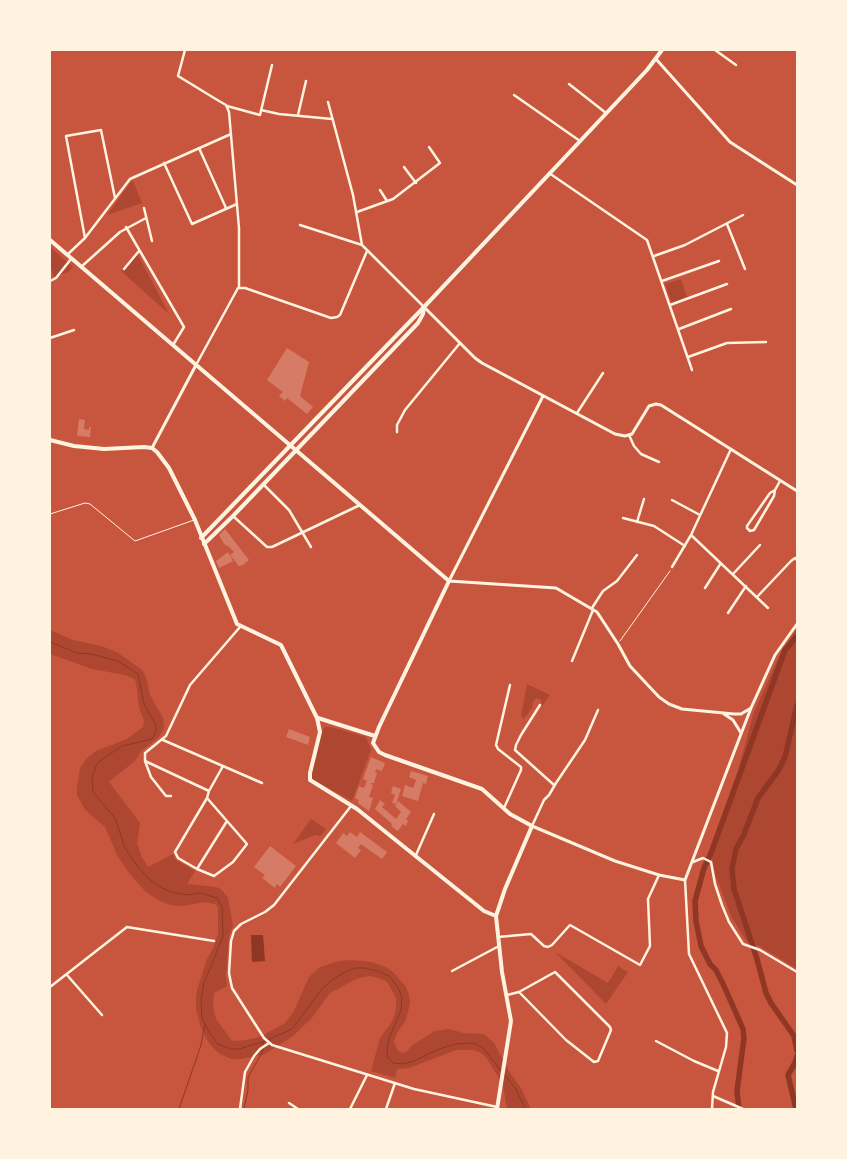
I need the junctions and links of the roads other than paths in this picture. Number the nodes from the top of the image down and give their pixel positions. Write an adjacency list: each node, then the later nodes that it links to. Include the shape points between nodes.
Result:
1 (185, 50): 11 (street, via 178,76)
2 (662, 50): 4 (main road)
3 (715, 50): 5 (street)
4 (656, 59): 13 (main road); 24 (street, via 730,142)
5 (736, 65)
6 (272, 66): 12 (street)
7 (306, 82): 14 (street)
8 (569, 84): 13 (street)
9 (514, 95): 17 (street)
10 (328, 102): 15 (street)
11 (226, 105): 12 (street, via 260,115); 16 (street)
12 (261, 110): 14 (street)
13 (606, 113): 17 (main road)
14 (298, 115): 15 (street)
15 (332, 119): 31 (street)
16 (231, 134): 19 (street); 28 (street)
17 (580, 141): 22 (main road)
18 (429, 147): 23 (street, via 440,163)
19 (199, 148): 20 (street); 30 (street)
20 (164, 163): 26 (street, via 132,177); 30 (street, via 192,224)
21 (404, 167): 23 (street)
22 (549, 173): 44 (street, via 647,240); 55 (main road)
23 (416, 183): 27 (street)
24 (797, 185)
25 (380, 190): 27 (street)
26 (115, 198): 37 (street); 37 (street, via 101,130 66,136)
27 (388, 201): 31 (street)
28 (237, 204): 30 (street); 53 (street)
29 (144, 208): 33 (street)
30 (226, 208)
31 (357, 212): 40 (street)
32 (743, 215): 34 (street)
33 (146, 218): 36 (street); 39 (street)
34 (727, 223): 44 (street, via 685,245); 49 (street)
35 (300, 225): 40 (street)
36 (126, 228): 41 (street); 47 (street)
37 (85, 238): 43 (street)
38 (50, 240): 43 (main road)
39 (152, 242)
40 (362, 245): 42 (street)
41 (139, 251): 48 (street); 62 (street, via 184,327)
42 (367, 251): 53 (street, via 340,315 336,317); 55 (street)
43 (67, 255): 45 (main road)
44 (653, 256): 51 (street)
45 (71, 259): 47 (main road); 50 (street)
46 (719, 261): 51 (street)
47 (81, 268): 62 (main road)
48 (124, 268)
49 (745, 269)
50 (50, 281)
51 (662, 281): 54 (street)
52 (727, 284): 54 (street)
53 (239, 288): 64 (street)
54 (670, 305): 57 (street)
55 (424, 307): 60 (street); 72 (main road); 75 (main road, via 418,323)
56 (731, 309): 57 (street)
57 (678, 329): 63 (street)
58 (74, 330): 59 (street)
59 (50, 338)
60 (460, 342): 67 (street, via 482,363); 69 (street, via 405,410)
61 (766, 342): 63 (street, via 727,343)
62 (173, 346): 64 (main road)
63 (688, 357): 65 (street)
64 (196, 365): 72 (main road); 73 (street)
65 (692, 370)
66 (603, 373): 68 (street)
67 (543, 396): 68 (street); 102 (street)
68 (577, 413): 70 (street, via 615,434)
69 (397, 432)
70 (629, 435): 74 (street, via 649,406 656,404); 76 (street, via 637,450)
71 (50, 440): 73 (main road, via 104,449)
72 (291, 446): 75 (main road); 92 (main road)
73 (152, 448): 88 (main road, via 168,468)
74 (731, 449): 77 (street); 85 (street)
75 (296, 450): 78 (main road); 83 (main road)
76 (659, 462)
77 (780, 481): 79 (street); 80 (street)
78 (263, 484): 86 (main road); 90 (street, via 289,510)
79 (775, 490): 79 (street, via 754,530 747,529 770,493)
80 (797, 491)
81 (644, 499): 89 (street)
82 (672, 500): 85 (street)
83 (360, 505): 90 (street); 102 (main road)
84 (50, 514): 88 (lane, via 90,504 135,541)
85 (700, 515): 91 (street)
86 (233, 516): 90 (street, via 268,547 277,546); 93 (main road)
87 (623, 518): 89 (street)
88 (195, 520): 92 (main road)
89 (637, 522): 95 (street, via 654,526)
90 (302, 533): 96 (street)
91 (691, 535): 95 (street); 99 (street)
92 (201, 538): 93 (main road)
93 (204, 544): 110 (main road)
94 (760, 545): 101 (street)
95 (685, 546): 100 (street)
96 (311, 547)
97 (637, 555): 107 (street, via 617,581 603,591)
98 (797, 560): 105 (street, via 795,558)
99 (722, 563): 101 (street); 104 (street)
100 (672, 567)
101 (733, 574): 103 (street)
102 (449, 581): 107 (street, via 550,586); 119 (main road)
103 (746, 586): 105 (street); 108 (street)
104 (705, 588)
105 (757, 597): 106 (street)
106 (768, 608)
107 (593, 609): 111 (street); 116 (street, via 602,617 630,666 659,696 682,709)
108 (728, 613)
109 (797, 624): 114 (street, via 774,655)
110 (240, 627): 117 (main road, via 281,645); 120 (street, via 190,685)
111 (572, 661)
112 (510, 685): 129 (street, via 496,745 521,770)
113 (540, 704): 124 (street, via 515,750)
114 (751, 708): 116 (street, via 741,714); 118 (street)
115 (598, 710): 124 (street, via 582,745)
116 (721, 712): 118 (street, via 733,720)
117 (317, 718): 119 (main road); 128 (main road, via 320,732 309,777 312,782)
118 (741, 734): 134 (street)
119 (375, 736): 129 (main road, via 373,743 379,752 474,785)
120 (163, 740): 121 (street, via 145,753); 122 (street)
121 (145, 761): 125 (street); 126 (street, via 151,777 166,796)
122 (223, 766): 123 (street); 125 (street)
123 (262, 783)
124 (554, 785): 132 (street)
125 (209, 791): 127 (street)
126 (171, 796)
127 (207, 798): 131 (street); 135 (street, via 176,849 176,855)
128 (352, 805): 133 (main road); 150 (street, via 274,905 237,927 232,936 230,983)
129 (503, 809): 132 (main road)
130 (434, 814): 133 (street)
131 (227, 821): 135 (street); 135 (street, via 246,842 244,849 216,876)
132 (532, 826): 136 (street, via 615,861); 138 (main road)
133 (416, 855): 138 (main road, via 484,911)
134 (692, 862): 137 (street); 143 (street, via 698,858 711,862 715,884 743,944)
135 (197, 869)
136 (659, 875): 137 (street); 139 (street, via 648,899 650,946 640,965 570,925 548,948 531,934)
137 (685, 880): 151 (street, via 689,954 727,1033)
138 (496, 916): 139 (main road)
139 (498, 937): 141 (main road)
140 (214, 942): 144 (street, via 127,927)
141 (499, 946): 142 (street); 147 (main road)
142 (452, 971)
143 (797, 972)
144 (66, 974): 145 (street); 148 (street)
145 (50, 987)
146 (519, 992): 146 (street, via 566,1040 594,1062 598,1061 610,1027 555,972); 147 (street)
147 (507, 995): 156 (main road, via 511,1021)
148 (102, 1015)
149 (656, 1041): 151 (street)
150 (268, 1043): 152 (street); 157 (street, via 257,1052 246,1072)
151 (718, 1071): 154 (street)
152 (368, 1075): 153 (street); 159 (street)
153 (395, 1083): 156 (street); 160 (street)
154 (713, 1096): 161 (street); 162 (street)
155 (289, 1102): 158 (street)
156 (497, 1108)
157 (240, 1109)
158 (298, 1109)
159 (350, 1109)
160 (386, 1109)
161 (712, 1109)
162 (742, 1109)

